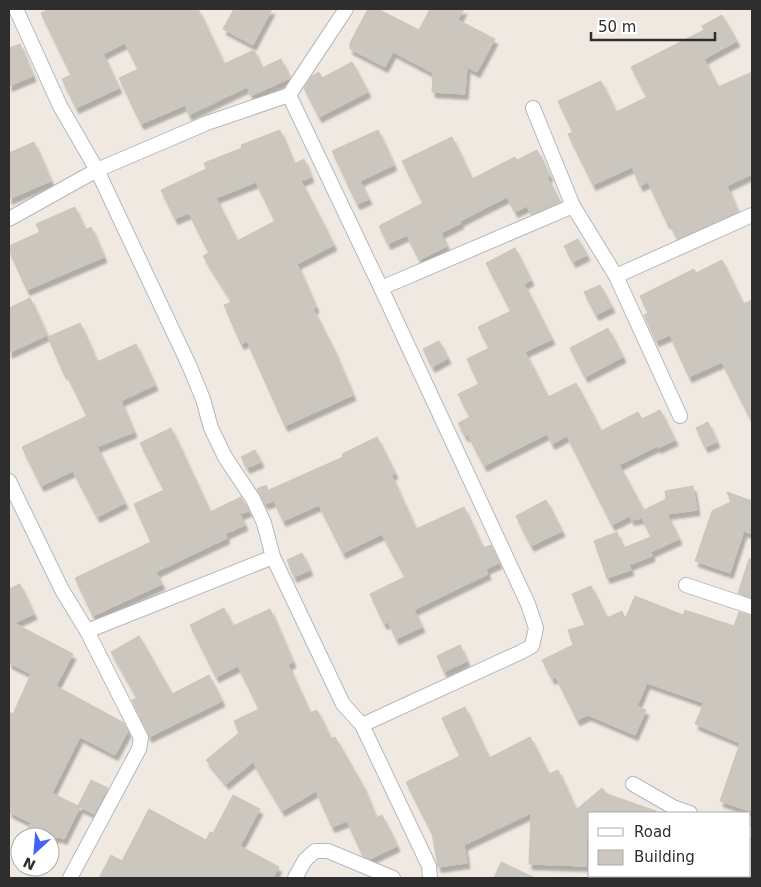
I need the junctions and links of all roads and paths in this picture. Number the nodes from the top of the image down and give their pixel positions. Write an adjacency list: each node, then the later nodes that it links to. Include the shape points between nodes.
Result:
1 (16, 9): 5 (street, via 60,106)
2 (346, 9): 3 (street)
3 (289, 95): 5 (street, via 207,123); 10 (street)
4 (533, 108): 6 (street)
5 (97, 170): 8 (street); 13 (street, via 189,365 211,428 264,523)
6 (572, 206): 9 (street); 10 (street)
7 (752, 215): 9 (street)
8 (9, 219)
9 (616, 276): 11 (street)
10 (382, 288): 17 (street, via 528,604 536,628 532,646)
11 (680, 416)
12 (9, 482): 16 (street, via 62,590)
13 (273, 557): 16 (street); 17 (street, via 344,704)
14 (686, 585): 15 (street)
15 (752, 607)
16 (87, 631): 20 (street, via 141,738 139,749)
17 (362, 725): 23 (street, via 429,866)
18 (633, 784): 19 (street)
19 (687, 812)
20 (70, 878)
21 (296, 878): 22 (street, via 305,860 315,850 328,851)
22 (393, 878)
23 (430, 878)

